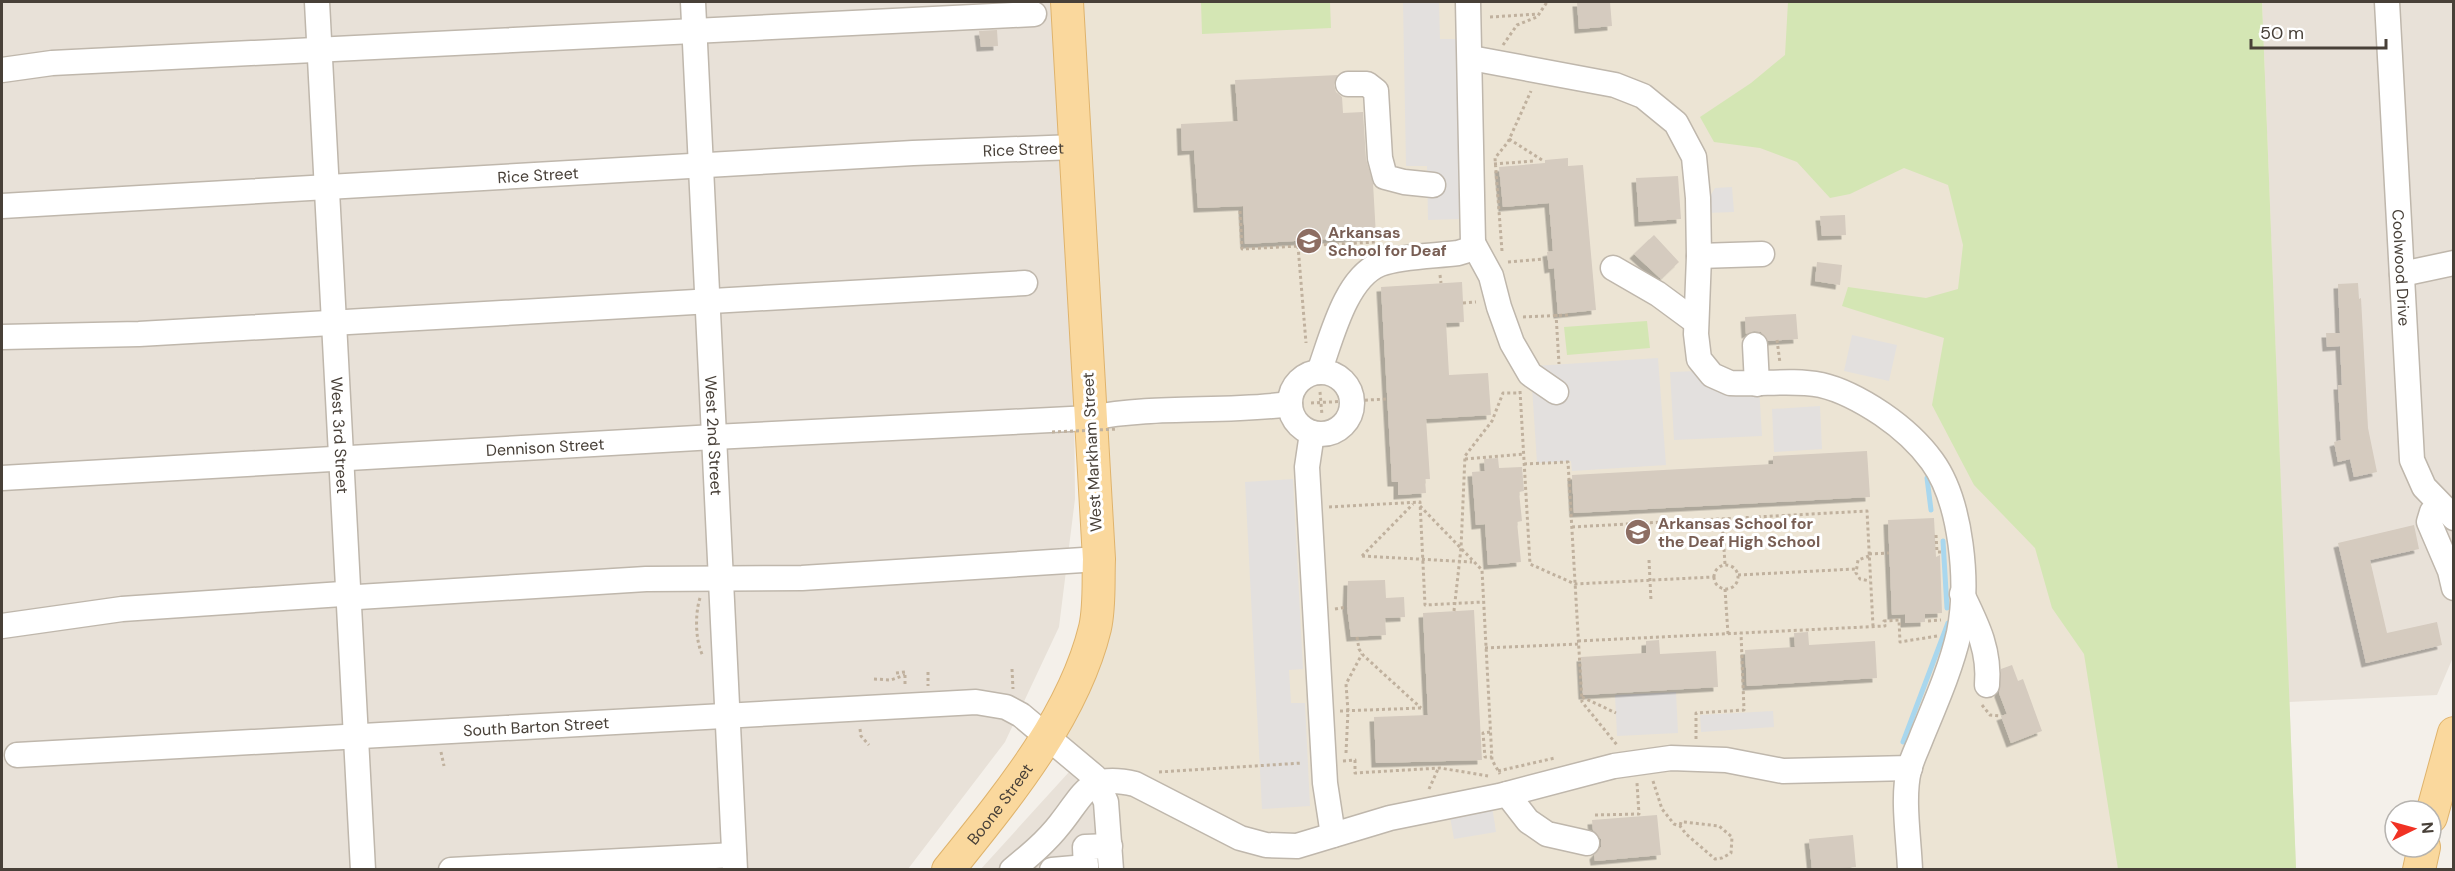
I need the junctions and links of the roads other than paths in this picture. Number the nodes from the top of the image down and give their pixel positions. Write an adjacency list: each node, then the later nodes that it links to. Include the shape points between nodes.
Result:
1 (317, 2): 8 (street, West 3rd Street)
2 (693, 2): 7 (street, West 2nd Street)
3 (1067, 2): 12 (main road, West Markham Street)
4 (2387, 2): 22 (street, Coolwood Drive)
5 (1478, 5): 9 (street)
6 (1034, 14): 7 (street)
7 (694, 31): 8 (street); 13 (street, West 2nd Street)
8 (320, 51): 10 (street, via 52,63); 15 (street, West 3rd Street)
9 (1482, 60): 17 (street, via 1470,109); 19 (street, via 1616,85 1643,96 1664,111 1683,132 1694,156)
10 (2, 70)
11 (1348, 84): 14 (street, via 1367,84 1376,91 1385,177)
12 (1074, 147): 13 (street, Rice Street); 33 (main road, West Markham Street)
13 (701, 166): 15 (street, Rice Street); 24 (street, West 2nd Street)
14 (1433, 185)
15 (327, 187): 16 (street, Rice Street); 25 (street, West 3rd Street)
16 (2, 206)
17 (1473, 243): 29 (street, via 1468,250 1458,253 1398,260 1372,268 1348,296); 31 (street, via 1491,276 1517,351 1530,374)
18 (1762, 254): 19 (street)
19 (1699, 256): 26 (street)
20 (2454, 263): 22 (street)
21 (1613, 268): 26 (street, via 1659,294)
22 (2402, 274): 38 (street, Coolwood Drive, via 2412,460 2424,487)
23 (1025, 283): 24 (street)
24 (707, 301): 25 (street); 35 (street, West 2nd Street)
25 (334, 321): 27 (street, via 139,334); 36 (street, West 3rd Street)
26 (1696, 322): 30 (street, via 1699,359 1712,375 1730,383)
27 (2, 337)
28 (1755, 345): 30 (street)
29 (1314, 373): 32 (street, via 1294,386); 34 (street, via 1338,377 1352,401 1342,426)
30 (1757, 384): 42 (street, via 1802,383 1842,392 1870,406 1921,447 1946,487 1955,515)
31 (1556, 392)
32 (1290, 404): 33 (street, Dennison Street, via 1129,412); 34 (street, via 1296,422)
33 (1104, 424): 35 (street, Dennison Street); 39 (main road, West Markham Street)
34 (1318, 433): 55 (street, via 1307,467 1325,783)
35 (714, 437): 36 (street, Dennison Street); 40 (street, West 2nd Street)
36 (342, 459): 37 (street, Dennison Street); 43 (street, West 3rd Street)
37 (2, 478)
38 (2446, 511): 41 (street, via 2432,512 2429,522)
39 (1099, 559): 40 (street, via 802,578); 48 (main road, West Markham Street, via 1095,627 1075,682)
40 (721, 578): 43 (street); 46 (street, West 2nd Street)
41 (2454, 588)
42 (1962, 594): 45 (street, via 1982,634); 51 (street, via 1952,660)
43 (349, 595): 44 (street, via 122,609); 49 (street, West 3rd Street)
44 (2, 626)
45 (1987, 685)
46 (727, 714): 48 (street, South Barton Street, via 976,702 1006,707); 49 (street, South Barton Street); 58 (street, West 2nd Street)
47 (2454, 733): 54 (main road)
48 (1048, 736): 52 (street); 62 (main road, Boone Street)
49 (357, 737): 50 (street, South Barton Street); 60 (street, West 3rd Street)
50 (17, 755)
51 (1910, 768): 53 (street, via 1783,771 1726,760 1671,758); 65 (street)
52 (1098, 782): 55 (street, via 1135,784 1221,831 1266,845 1297,846); 57 (street, via 1106,802); 63 (street, via 1087,788 1042,845)
53 (1507, 794): 55 (street, via 1390,818); 56 (street, via 1528,821 1548,834)
54 (2436, 799)
55 (1333, 835)
56 (1587, 843)
57 (1110, 858): 59 (street, via 1085,847)
58 (734, 862): 61 (street)
59 (1086, 868): 64 (street)
60 (363, 870)
61 (451, 870)
62 (948, 870)
63 (1012, 870)
64 (1052, 870)
65 (1910, 870)

